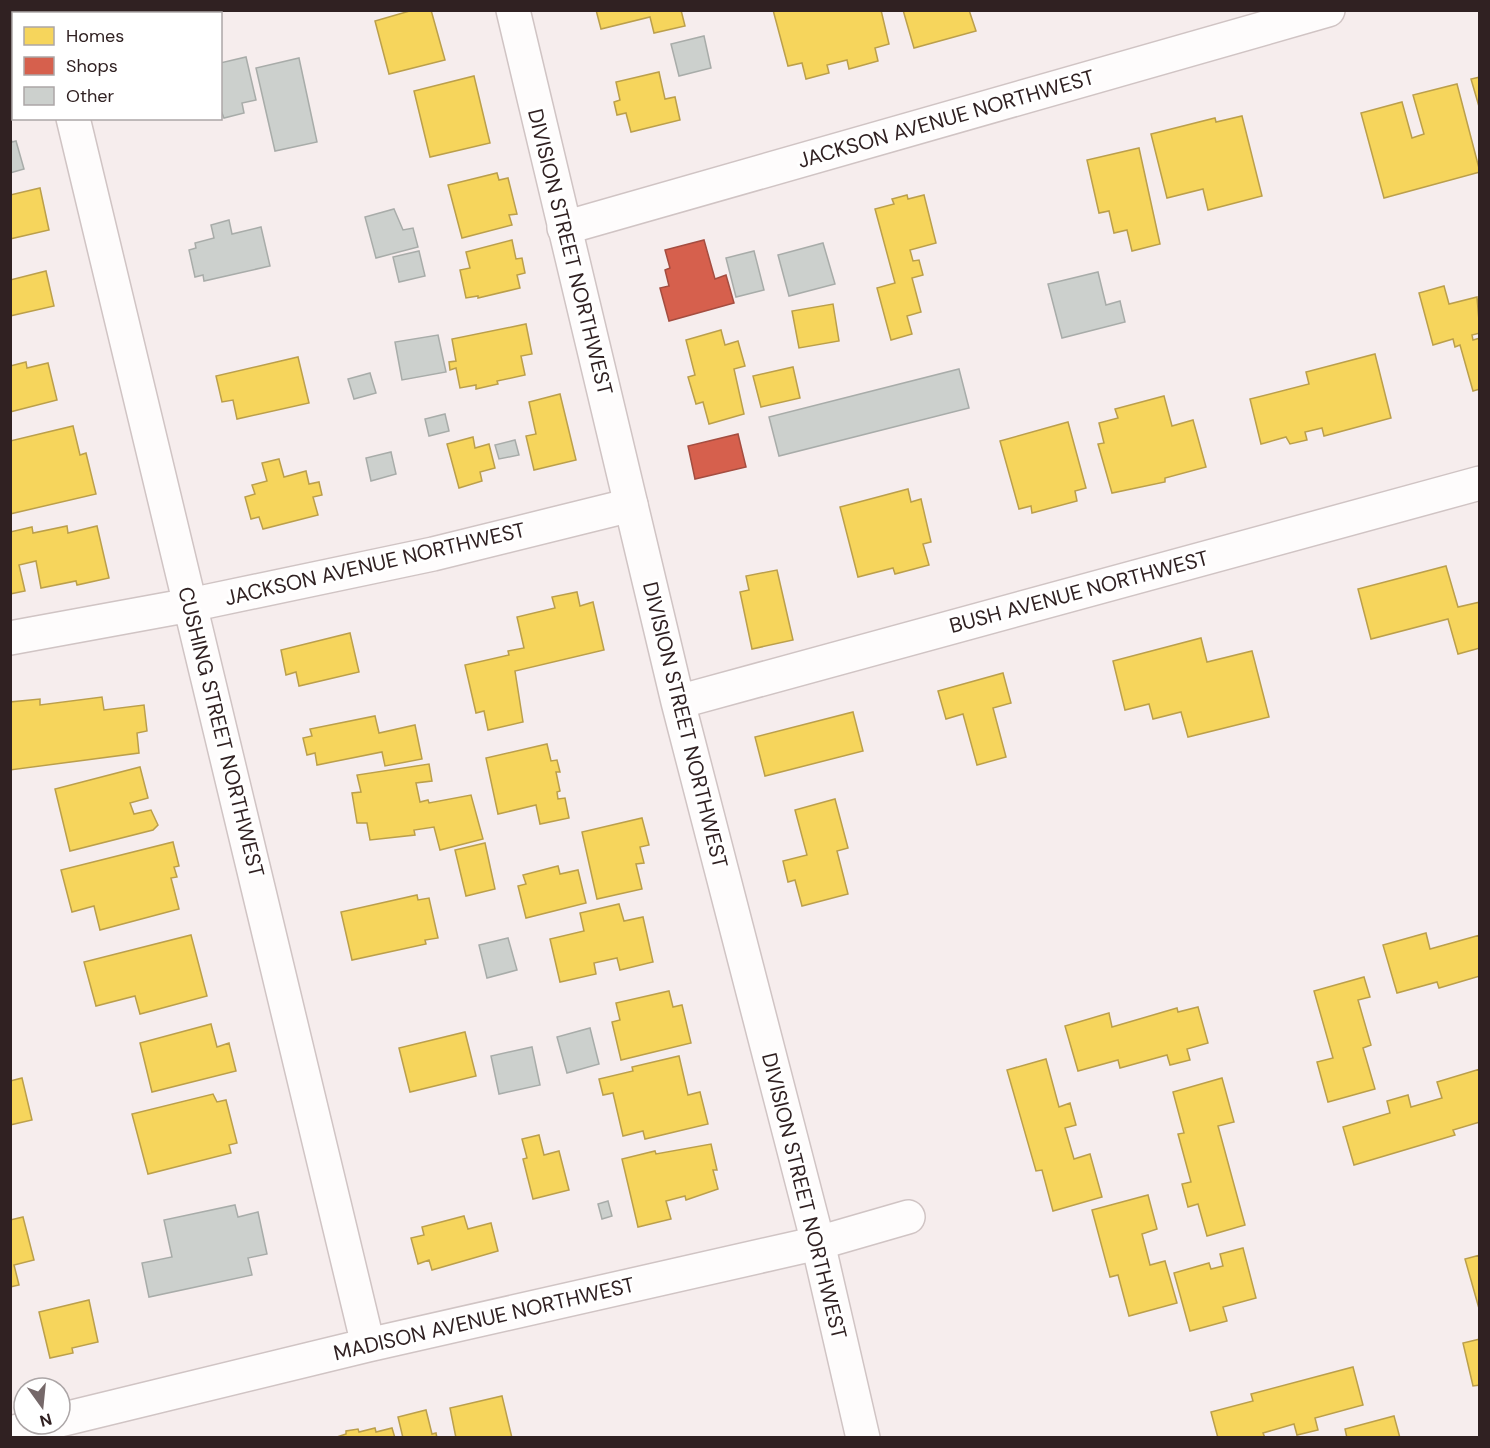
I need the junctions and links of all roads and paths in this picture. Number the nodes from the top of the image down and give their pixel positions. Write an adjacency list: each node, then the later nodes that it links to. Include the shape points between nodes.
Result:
1 (513, 10): 4 (street, DIVISION STREET NORTHWEST)
2 (1328, 10): 4 (street, JACKSON AVENUE NORTHWEST)
3 (72, 120): 7 (street, CUSHING STREET NORTHWEST)
4 (564, 228): 6 (street, DIVISION STREET NORTHWEST)
5 (1479, 483): 9 (street, BUSH AVENUE NORTHWEST)
6 (631, 505): 7 (street, JACKSON AVENUE NORTHWEST, via 433,554); 9 (street, DIVISION STREET NORTHWEST)
7 (190, 605): 8 (street, JACKSON AVENUE NORTHWEST); 12 (street, CUSHING STREET NORTHWEST)
8 (10, 638)
9 (678, 702): 11 (street, DIVISION STREET NORTHWEST)
10 (908, 1217): 11 (street, MADISON AVENUE NORTHWEST)
11 (818, 1243): 12 (street, MADISON AVENUE NORTHWEST); 14 (street, DIVISION STREET NORTHWEST)
12 (368, 1345): 13 (street, MADISON AVENUE NORTHWEST)
13 (72, 1417)
14 (863, 1437)

